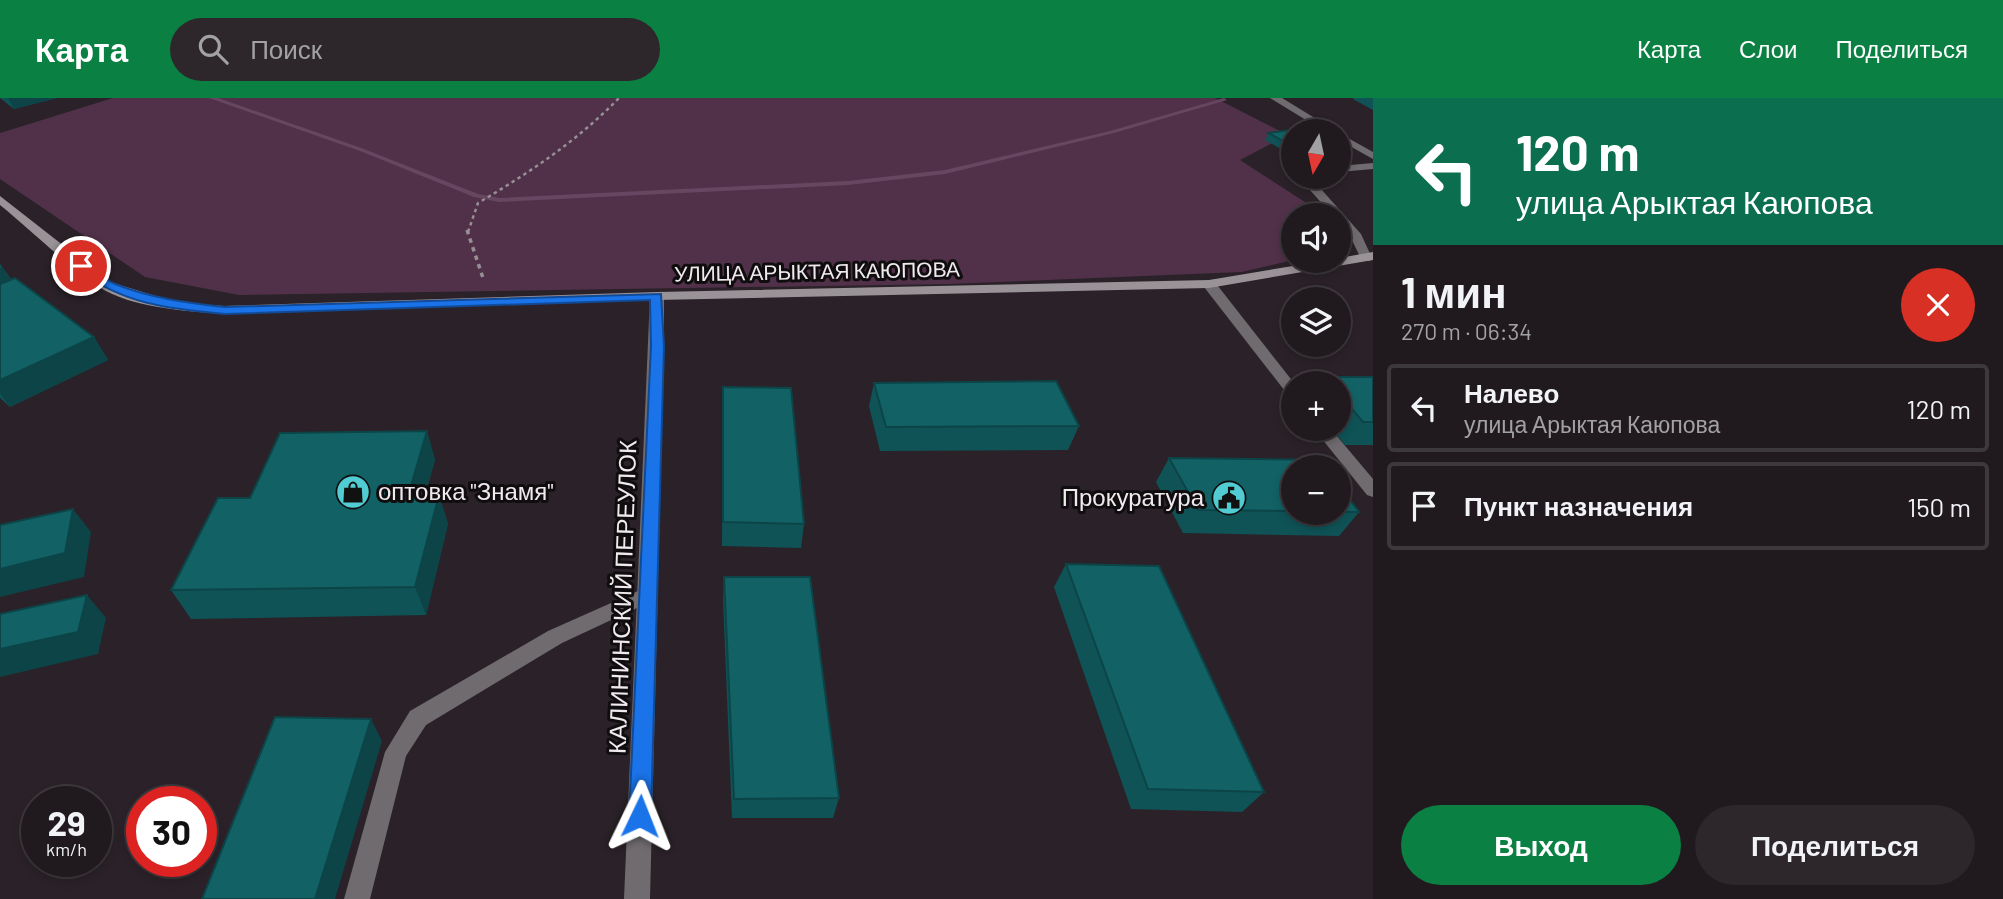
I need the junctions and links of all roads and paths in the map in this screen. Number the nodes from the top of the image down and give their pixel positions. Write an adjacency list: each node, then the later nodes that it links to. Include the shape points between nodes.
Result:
1 (619, 98): 11 (path, via 589,129 478,203 467,229)
2 (1275, 98): 3 (street)
3 (1311, 119)
4 (1351, 143): 5 (street)
5 (1373, 156)
6 (1373, 166): 7 (street)
7 (1351, 168)
8 (1315, 189): 10 (street)
9 (0, 198): 13 (street, УЛИЦА АРЫКТАЯ КАЮПОВА, via 105,285 175,306 313,309)
10 (1370, 257): 12 (street, УЛИЦА АРЫКТАЯ КАЮПОВА)
11 (483, 278)
12 (1209, 284): 13 (street, УЛИЦА АРЫКТАЯ КАЮПОВА); 14 (street)
13 (656, 296): 17 (street, КАЛИНИНСКИЙ ПЕРЕУЛОК)
14 (1281, 377)
15 (1332, 441): 16 (street)
16 (1373, 491)
17 (647, 595): 18 (street, via 555,637 418,718 396,752); 19 (street, КАЛИНИНСКИЙ ПЕРЕУЛОК)
18 (357, 899)
19 (637, 899)

